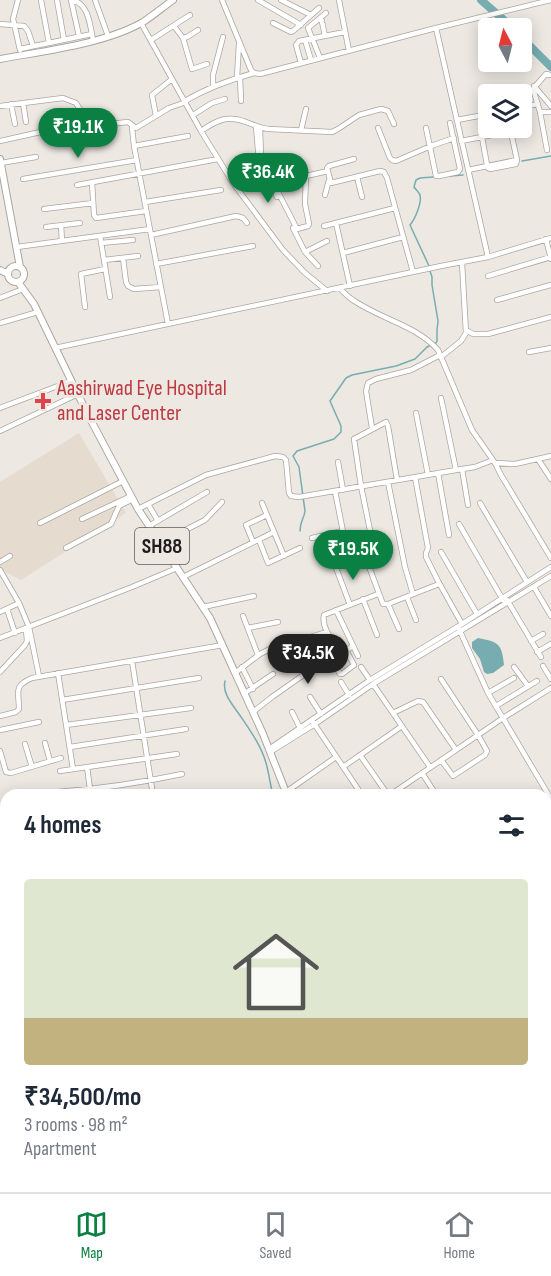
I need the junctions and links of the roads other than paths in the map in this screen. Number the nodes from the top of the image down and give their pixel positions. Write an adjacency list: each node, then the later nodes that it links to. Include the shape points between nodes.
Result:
1 (18, 0): 21 (street)
2 (41, 0): 36 (street)
3 (57, 0): 33 (street)
4 (73, 0): 26 (street); 29 (street, via 86,10)
5 (95, 0): 27 (street)
6 (173, 0): 17 (main road)
7 (222, 0): 37 (street)
8 (258, 0): 20 (street)
9 (281, 0): 16 (street)
10 (339, 0): 25 (street)
11 (551, 0): 12 (street)
12 (542, 1): 13 (street)
13 (528, 3): 23 (street)
14 (319, 8): 16 (street)
15 (190, 15): 22 (street)
16 (311, 15): 20 (street)
17 (141, 23): 27 (main road); 34 (street)
18 (273, 23): 20 (street, via 291,32)
19 (0, 24): 21 (street)
20 (301, 25)
21 (14, 26): 38 (street, via 27,28); 40 (street)
22 (174, 26): 30 (street); 34 (street)
23 (435, 28): 39 (street); 68 (street)
24 (198, 30): 30 (street)
25 (345, 32): 28 (street); 39 (street)
26 (79, 36): 29 (street); 33 (street)
27 (108, 36): 29 (main road)
28 (325, 36): 32 (street); 32 (street, via 324,15 308,28)
29 (93, 37): 40 (main road)
30 (183, 38): 45 (street, via 192,69)
31 (223, 38): 50 (street)
32 (312, 38): 35 (street); 41 (street)
33 (64, 40): 36 (street)
34 (151, 40): 49 (street)
35 (305, 40): 43 (street); 44 (street, via 296,45)
36 (49, 43): 38 (street)
37 (239, 43): 46 (street); 48 (street)
38 (33, 46): 40 (street)
39 (349, 51): 41 (street)
40 (21, 52): 42 (main road)
41 (320, 58): 43 (street)
42 (0, 59)
43 (311, 60): 44 (street)
44 (301, 63): 46 (street)
45 (207, 64)
46 (254, 74): 48 (street)
47 (551, 75): 51 (street, via 546,74)
48 (239, 77): 50 (street); 53 (street)
49 (172, 79): 54 (street); 66 (street, via 152,95)
50 (213, 86): 54 (street)
51 (534, 86): 57 (street); 60 (street)
52 (225, 99): 65 (street)
53 (241, 101)
54 (185, 102): 65 (street); 66 (street)
55 (23, 103): 56 (street); 62 (street, via 63,98 76,103); 69 (street)
56 (11, 104): 59 (street); 71 (street)
57 (538, 104): 58 (street); 63 (street)
58 (532, 105)
59 (0, 106)
60 (551, 106)
61 (306, 109): 78 (street)
62 (82, 112)
63 (540, 112): 64 (street); 89 (street)
64 (551, 112)
65 (193, 115): 77 (street)
66 (156, 116): 73 (street)
67 (478, 116): 68 (street)
68 (456, 120): 85 (street)
69 (26, 122)
70 (450, 123): 80 (street)
71 (15, 124)
72 (394, 124): 78 (street, via 388,111 381,109 358,115 332,132)
73 (132, 127): 84 (street, via 128,122 45,131); 86 (street)
74 (258, 127): 77 (street, via 232,118); 78 (street); 97 (street, via 261,157); 129 (street, via 260,166)
75 (378, 128): 87 (street, via 392,160)
76 (426, 128): 87 (street)
77 (201, 130): 91 (street)
78 (301, 130)
79 (188, 136): 86 (street)
80 (454, 138): 87 (street); 88 (street)
81 (479, 138): 85 (street)
82 (482, 138): 95 (street)
83 (512, 138): 95 (street, via 517,159)
84 (0, 141)
85 (462, 143): 88 (street); 96 (street)
86 (134, 146): 93 (street)
87 (431, 146): 88 (street, via 437,176 460,171)
88 (456, 147)
89 (547, 150)
90 (36, 157): 94 (street)
91 (218, 159): 98 (street); 152 (street, via 283,250)
92 (354, 159): 99 (street, via 329,166)
93 (137, 160): 98 (street); 102 (street)
94 (0, 161): 128 (main road)
95 (488, 165): 96 (street)
96 (468, 170): 132 (street)
97 (268, 173): 100 (street, via 281,171); 100 (street, via 298,229 309,224)
98 (139, 174): 103 (street); 108 (street)
99 (329, 174): 100 (street); 101 (street, via 332,184); 106 (street)
100 (306, 176)
101 (357, 177): 107 (street); 110 (street, via 384,172)
102 (23, 179)
103 (92, 182): 104 (street); 109 (street)
104 (77, 185)
105 (221, 190): 108 (street)
106 (325, 195)
107 (362, 197)
108 (144, 202): 112 (street)
109 (93, 203): 111 (street); 112 (street, via 96,218)
110 (395, 208): 115 (street); 121 (street)
111 (44, 209)
112 (146, 211): 119 (street)
113 (80, 223): 116 (street)
114 (247, 223): 119 (street, via 236,216)
115 (336, 223): 117 (street); 130 (street)
116 (61, 225): 118 (street); 124 (street)
117 (324, 226)
118 (45, 227)
119 (150, 232): 120 (street); 137 (street)
120 (100, 236): 124 (street); 126 (street)
121 (403, 237): 130 (street); 142 (street)
122 (549, 238): 132 (street); 134 (street)
123 (133, 240): 126 (street)
124 (62, 241): 128 (street)
125 (327, 241): 129 (street)
126 (101, 243): 135 (street)
127 (253, 246): 137 (street)
128 (16, 247): 139 (main road)
129 (305, 252): 138 (street)
130 (343, 253): 148 (street)
131 (138, 256): 133 (street)
132 (488, 257): 136 (street)
133 (123, 258): 135 (street); 149 (street, via 128,286)
134 (551, 258): 144 (street)
135 (104, 260): 140 (street)
136 (462, 263): 142 (street); 162 (street)
137 (156, 264): 149 (street)
138 (318, 266)
139 (20, 267): 143 (main road, via 13,267); 145 (main road)
140 (105, 269): 153 (street); 157 (street, via 81,274)
141 (0, 270): 143 (main road)
142 (413, 272): 148 (street)
143 (8, 274): 146 (main road)
144 (488, 276)
145 (24, 277): 146 (main road); 155 (main road, SH88)
146 (18, 282): 151 (main road, SH88)
147 (551, 285): 156 (street)
148 (350, 286): 150 (street)
149 (161, 287): 161 (street)
150 (339, 288): 152 (street); 166 (street, via 361,305 422,335)
151 (23, 289): 154 (street); 155 (main road, SH88)
152 (327, 291): 161 (street)
153 (110, 297)
154 (0, 298)
155 (32, 300): 158 (main road, SH88)
156 (497, 300)
157 (85, 307)
158 (38, 312): 160 (street); 163 (main road, SH88)
159 (551, 317): 162 (street, via 488,334)
160 (0, 323)
161 (168, 324): 163 (street)
162 (466, 330): 166 (street, via 461,341)
163 (55, 348): 167 (main road, SH88)
164 (551, 348): 165 (street)
165 (529, 352)
166 (440, 354): 172 (street, via 411,370 368,383); 176 (street, via 472,430)
167 (71, 381): 168 (main road, SH88); 170 (street)
168 (78, 394): 173 (street); 184 (main road, SH88)
169 (441, 398): 178 (street)
170 (0, 408)
171 (416, 413): 180 (street)
172 (372, 428): 183 (street, via 387,423); 186 (street, via 353,440)
173 (0, 431)
174 (551, 456): 175 (street)
175 (538, 459): 176 (street, via 515,464); 182 (street)
176 (494, 461): 178 (street); 219 (street)
177 (338, 462): 187 (street)
178 (459, 470): 179 (street); 195 (street)
179 (438, 473): 180 (street); 206 (street)
180 (428, 475): 181 (street)
181 (415, 477): 183 (street); 230 (street, via 428,548 426,557)
182 (551, 479)
183 (397, 480): 185 (street)
184 (123, 481): 190 (main road, SH88); 200 (street)
185 (388, 482): 186 (street); 233 (street)
186 (361, 486): 187 (street); 215 (street)
187 (343, 490): 188 (street)
188 (335, 491): 193 (street, via 291,496 286,460 280,456 206,475); 203 (street)
189 (207, 492): 199 (street)
190 (132, 497): 196 (main road, SH88); 198 (street); 211 (street, via 119,506 108,526)
191 (222, 502): 209 (street, via 209,518)
192 (480, 503): 229 (street)
193 (148, 504): 196 (street); 199 (street)
194 (262, 504): 197 (street)
195 (468, 505)
196 (138, 509): 202 (main road, SH88)
197 (267, 515): 204 (street); 208 (street, via 246,525)
198 (82, 519)
199 (158, 521): 202 (street)
200 (40, 523)
201 (459, 524): 236 (street)
202 (149, 526): 209 (main road, SH88)
203 (343, 531): 205 (street); 210 (street)
204 (274, 532): 208 (street); 217 (street)
205 (323, 535): 207 (street); 213 (street)
206 (449, 535)
207 (312, 538)
208 (256, 541): 217 (street, via 268,562); 228 (street)
209 (160, 543): 225 (main road, SH88)
210 (346, 546): 213 (street); 218 (street)
211 (66, 548)
212 (300, 548): 217 (street)
213 (326, 550): 221 (street)
214 (441, 552): 246 (street)
215 (375, 555)
216 (10, 556): 220 (street)
217 (284, 556)
218 (348, 557)
219 (551, 558)
220 (0, 562)
221 (328, 562)
222 (368, 564): 232 (street)
223 (335, 565): 241 (street)
224 (551, 567): 229 (street)
225 (177, 568): 228 (main road, SH88); 252 (street)
226 (0, 570): 238 (street)
227 (551, 576): 231 (street)
228 (183, 577): 242 (main road, SH88)
229 (527, 582): 236 (street)
230 (440, 584): 233 (street); 251 (street)
231 (534, 587): 240 (street); 248 (street)
232 (378, 594): 237 (street); 239 (street, via 383,604)
233 (413, 594): 235 (street)
234 (254, 596): 242 (street)
235 (407, 597): 239 (street); 249 (street)
236 (503, 597): 240 (street); 246 (street)
237 (363, 599): 241 (street); 258 (street)
238 (19, 603): 243 (street); 252 (street)
239 (388, 604): 254 (street)
240 (507, 604): 251 (street); 260 (street)
241 (350, 605): 244 (street)
242 (203, 607): 262 (main road, SH88)
243 (7, 609): 245 (street); 256 (street)
244 (336, 610): 255 (street, via 324,615); 263 (street)
245 (0, 612)
246 (477, 614): 251 (street)
247 (243, 616): 253 (street)
248 (551, 616)
249 (416, 620)
250 (278, 622): 253 (street)
251 (460, 627): 284 (street); 290 (street)
252 (28, 628): 256 (street); 273 (street, via 25,645); 277 (street)
253 (248, 628): 265 (street)
254 (399, 629)
255 (327, 632): 264 (street); 265 (street)
256 (15, 633): 259 (street)
257 (543, 634): 260 (street)
258 (377, 635)
259 (0, 638)
260 (531, 641): 261 (street, via 539,655)
261 (551, 644)
262 (223, 645): 268 (street); 275 (main road, SH88)
263 (353, 646): 264 (street); 266 (street)
264 (344, 652): 267 (street); 267 (street, via 354,665 342,674)
265 (258, 655): 270 (street)
266 (358, 656)
267 (331, 660): 296 (street, via 309,670)
268 (132, 661): 274 (street); 285 (street)
269 (543, 666): 281 (street)
270 (242, 667): 275 (street); 287 (street)
271 (361, 667): 284 (street)
272 (514, 667): 286 (street)
273 (0, 672)
274 (58, 673): 277 (street); 293 (street)
275 (235, 673): 289 (main road, SH88)
276 (273, 674): 287 (street)
277 (39, 676): 301 (street, via 21,682 19,709)
278 (199, 678): 285 (street)
279 (514, 678): 290 (street)
280 (441, 679): 310 (street)
281 (551, 679)
282 (537, 681): 286 (street)
283 (341, 682): 291 (street)
284 (372, 682): 291 (street); 298 (street); 304 (street)
285 (136, 687): 293 (street); 299 (street)
286 (528, 687): 294 (street)
287 (253, 688): 289 (street)
288 (551, 688): 302 (street)
289 (244, 693): 296 (main road, SH88)
290 (488, 693): 294 (street)
291 (349, 694): 300 (street)
292 (310, 697): 300 (street)
293 (62, 700): 305 (street)
294 (496, 706): 302 (street)
295 (191, 708): 299 (street)
296 (253, 712): 315 (main road, SH88)
297 (292, 712): 307 (street)
298 (393, 713): 306 (street); 316 (street, via 423,702)
299 (140, 714): 305 (street); 311 (street)
300 (321, 714): 304 (street)
301 (0, 716)
302 (503, 718): 310 (street); 342 (street)
303 (39, 722): 309 (street)
304 (313, 722): 307 (street); 315 (street); 320 (street)
305 (66, 725): 314 (street)
306 (402, 726): 319 (street); 328 (street)
307 (300, 728): 315 (street)
308 (186, 729): 311 (street)
309 (0, 730)
310 (478, 735): 316 (street); 323 (street, via 487,751 485,755 453,776)
311 (144, 736): 314 (street); 322 (street)
312 (45, 743): 324 (street)
313 (25, 744): 325 (street)
314 (70, 747): 329 (street)
315 (270, 750): 336 (main road, SH88)
316 (456, 750): 323 (street)
317 (0, 751): 325 (street, via 6,772)
318 (177, 754): 322 (street)
319 (360, 755): 327 (street); 339 (street)
320 (336, 757): 327 (street); 337 (street)
321 (61, 758): 324 (street)
322 (147, 759): 326 (street); 333 (street)
323 (441, 760): 328 (street)
324 (50, 761): 325 (street)
325 (32, 767)
326 (87, 767): 329 (street); 334 (street)
327 (343, 767): 338 (street)
328 (430, 767): 331 (street)
329 (73, 770): 330 (street)
330 (60, 771)
331 (422, 772): 340 (street); 341 (street)
332 (182, 774): 333 (street)
333 (152, 780): 334 (street); 335 (street)
334 (90, 789)
335 (153, 789)
336 (284, 789)
337 (293, 789)
338 (358, 789)
339 (385, 789)
340 (398, 789)
341 (432, 789)
342 (545, 789)

